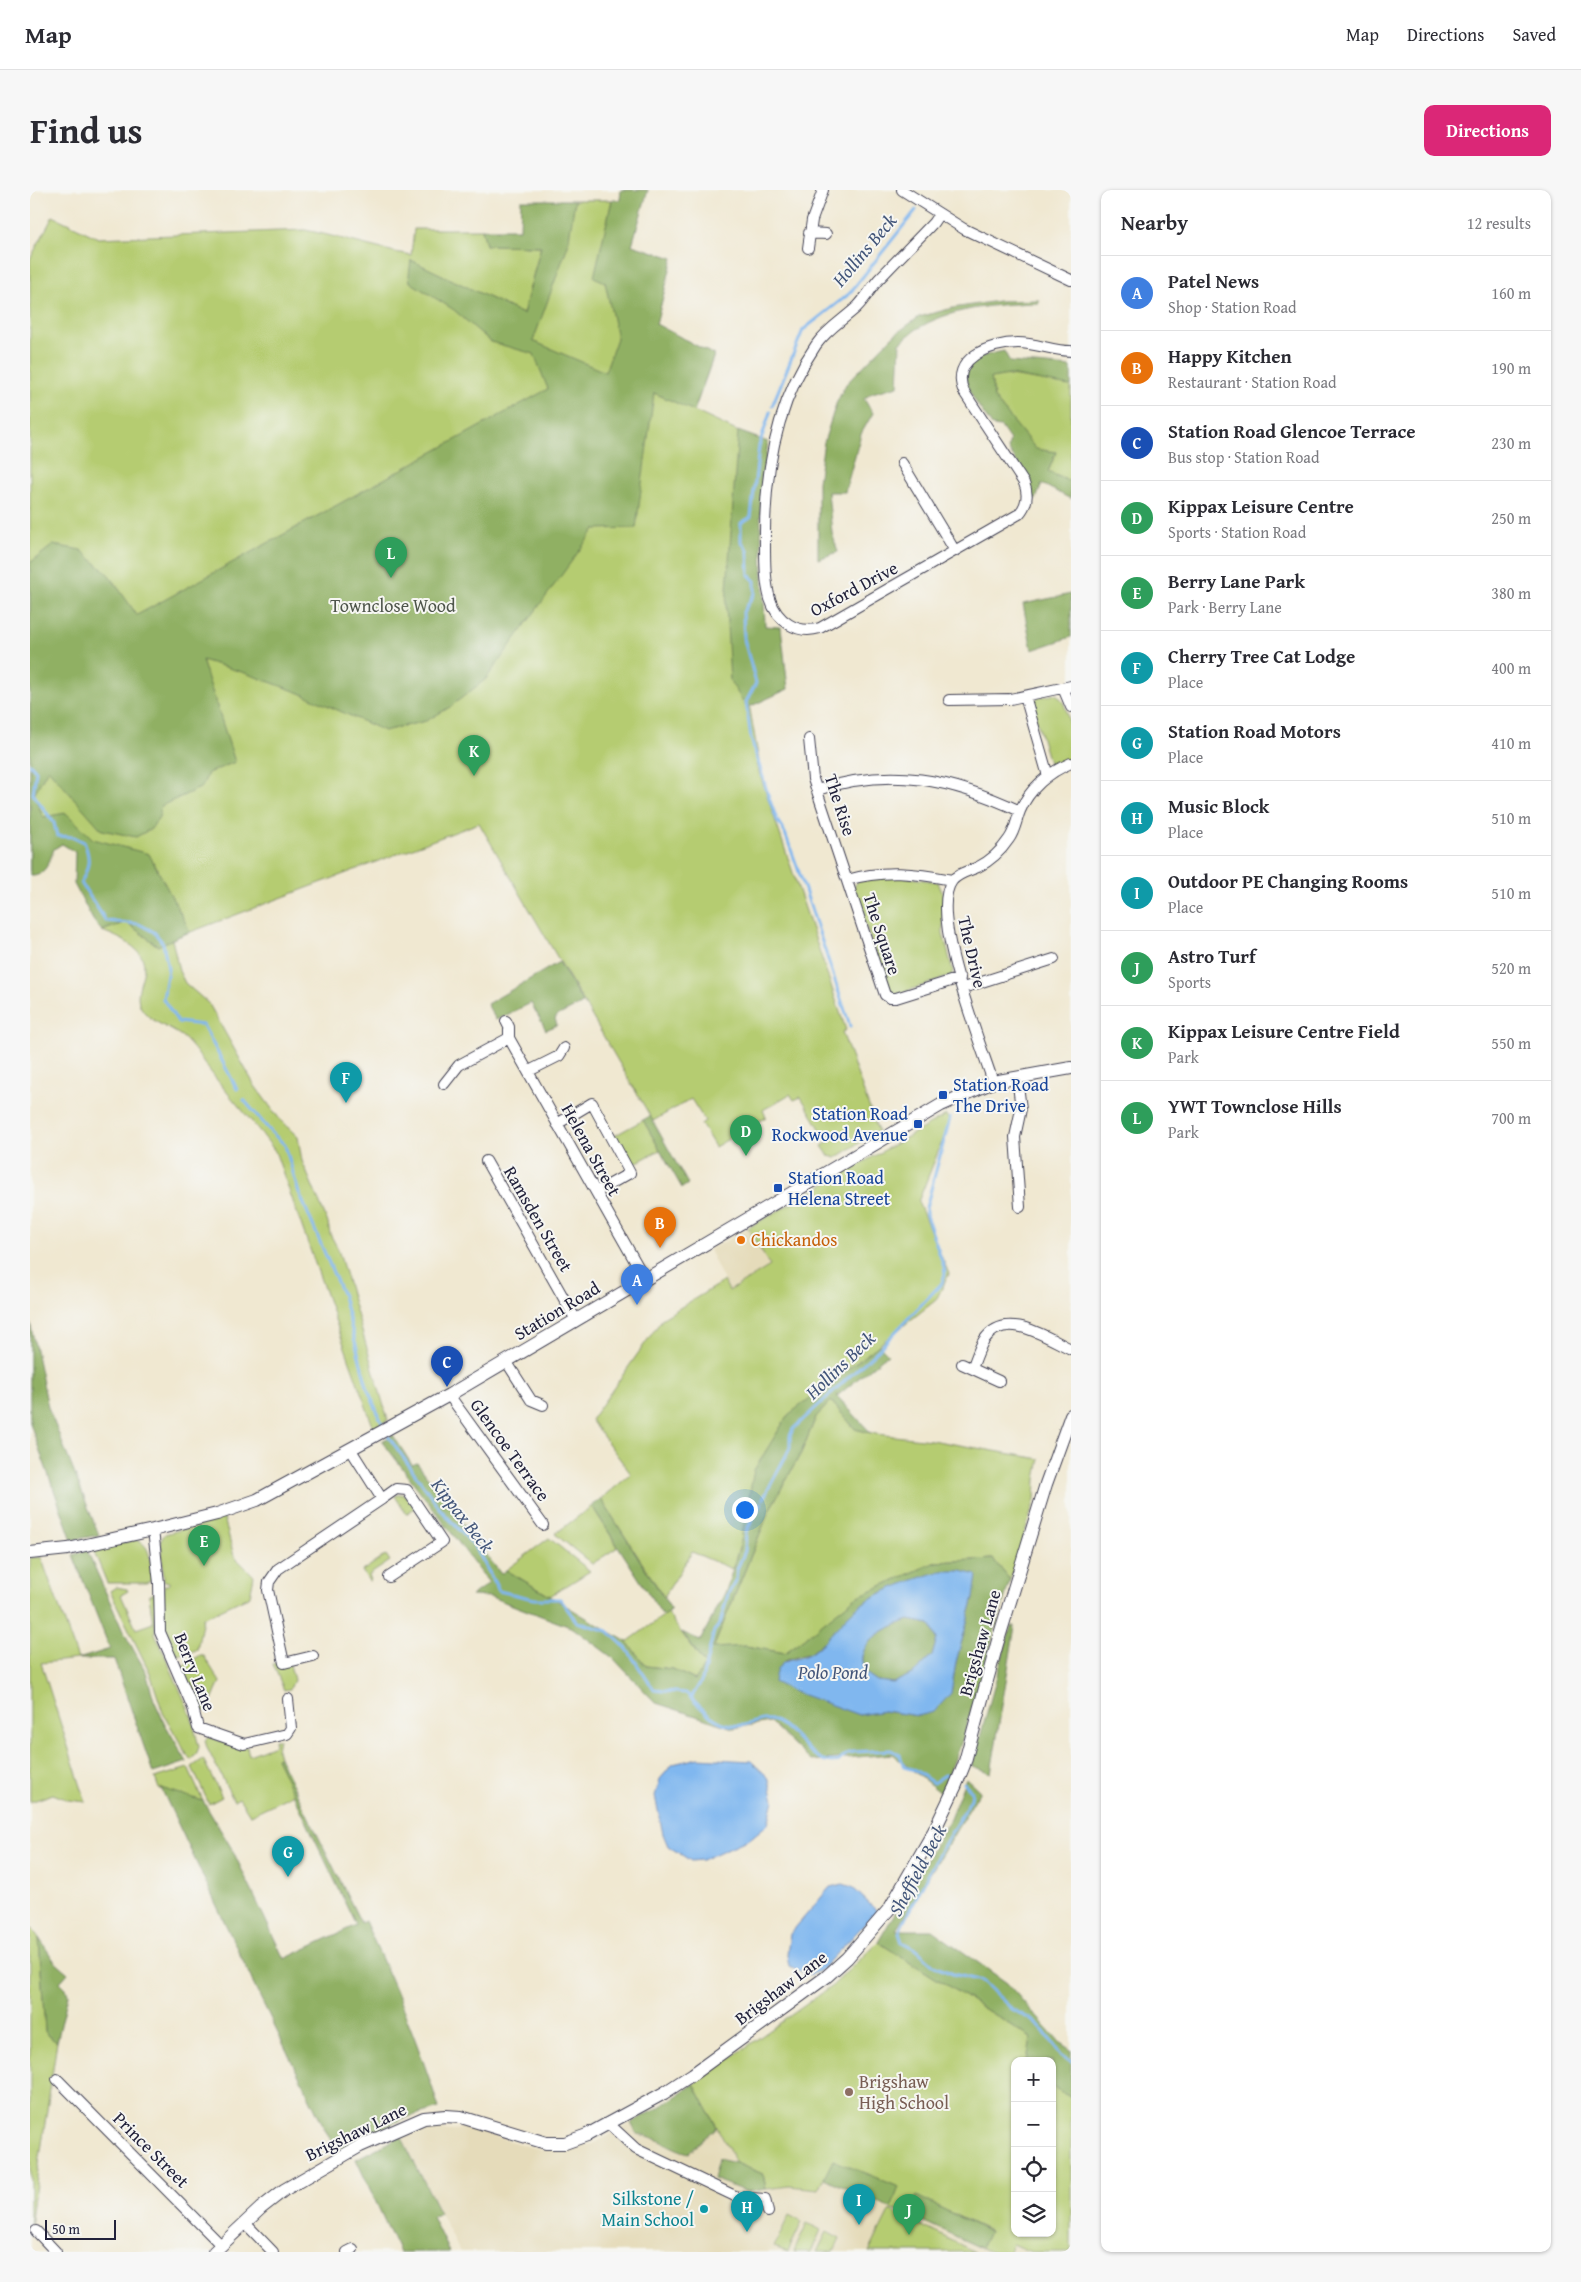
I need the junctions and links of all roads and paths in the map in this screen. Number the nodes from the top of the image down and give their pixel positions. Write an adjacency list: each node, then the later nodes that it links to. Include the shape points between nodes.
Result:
1 (823, 190): 4 (street)
2 (902, 190): 3 (street)
3 (939, 214): 7 (street, via 993,244); 10 (street, Oxford Drive, via 859,305 825,333 809,356 794,388 777,432 769,470 765,523 770,598 775,611 786,623 803,630 814,630)
4 (809, 233): 5 (street); 6 (street)
5 (826, 234)
6 (808, 248)
7 (1071, 280)
8 (1071, 351): 10 (street, Oxford Drive, via 1013,343 973,355 963,365 960,379 964,392 1024,483 1028,496 1019,514)
9 (902, 463): 10 (street)
10 (955, 551)
11 (1067, 687): 12 (street); 14 (street)
12 (1024, 696): 13 (street); 17 (street)
13 (949, 700)
14 (1071, 707)
15 (809, 739): 18 (street, The Rise)
16 (1071, 764): 17 (street)
17 (1048, 776): 19 (street, via 1031,792)
18 (817, 790): 19 (street, via 870,779 930,780 968,789); 20 (street, The Rise)
19 (1020, 811): 21 (street, via 1012,835 999,852)
20 (847, 880): 21 (street, The Square, via 890,872); 23 (street, The Square, via 887,997 896,998)
21 (952, 880): 23 (street, The Drive, via 947,892 946,917 949,942)
22 (1054, 959): 23 (street)
23 (961, 983): 30 (street, The Drive)
24 (506, 1021): 25 (street)
25 (509, 1038): 28 (street, Helena Street); 31 (street, via 459,1065)
26 (564, 1048): 28 (street, via 559,1056)
27 (1071, 1068): 29 (street, Station Road)
28 (529, 1071): 32 (street, Helena Street)
29 (1017, 1077): 30 (street, Station Road); 35 (street, via 1021,1109 1015,1136)
30 (993, 1082): 36 (street, Station Road, via 941,1105)
31 (444, 1084)
32 (557, 1124): 34 (street, Helena Street); 34 (street, via 592,1103 630,1173)
33 (486, 1161): 37 (street, Ramsden Street)
34 (596, 1192): 36 (street, Helena Street)
35 (1020, 1207)
36 (645, 1278): 37 (street, Station Road)
37 (576, 1320): 39 (street, Station Road)
38 (1071, 1349): 41 (street, via 1027,1328 1007,1326 994,1331 984,1341)
39 (506, 1361): 43 (street, Station Road); 44 (street, via 531,1400)
40 (962, 1364): 41 (street)
41 (972, 1368): 42 (street)
42 (999, 1381)
43 (449, 1395): 46 (street, Station Road); 48 (street, Glencoe Terrace)
44 (542, 1404)
45 (1071, 1415): 55 (street, Brigshaw Lane, via 1046,1484 997,1644 964,1765 947,1806 890,1908 862,1944 826,1977 693,2074)
46 (351, 1450): 47 (street); 49 (street, Station Road, via 257,1500)
47 (382, 1499): 51 (street, via 396,1489 407,1490 442,1542); 52 (street, via 278,1569 269,1582 268,1598 284,1663)
48 (543, 1524)
49 (153, 1530): 50 (street, via 68,1549); 53 (street, Berry Lane, via 160,1632 193,1708 198,1728 244,1744 287,1734 291,1728)
50 (30, 1553)
51 (389, 1577)
52 (313, 1656)
53 (288, 1699)
54 (57, 2079): 59 (street, Prince Street)
55 (608, 2124): 56 (street, via 636,2149 737,2197 765,2198); 57 (street, Brigshaw Lane, via 576,2140 559,2144 537,2142 453,2116 424,2118 360,2146 284,2190)
56 (768, 2212)
57 (245, 2223): 59 (street, Brigshaw Lane); 61 (street)
58 (36, 2231): 60 (street)
59 (218, 2248)
60 (56, 2252)
61 (273, 2252)

